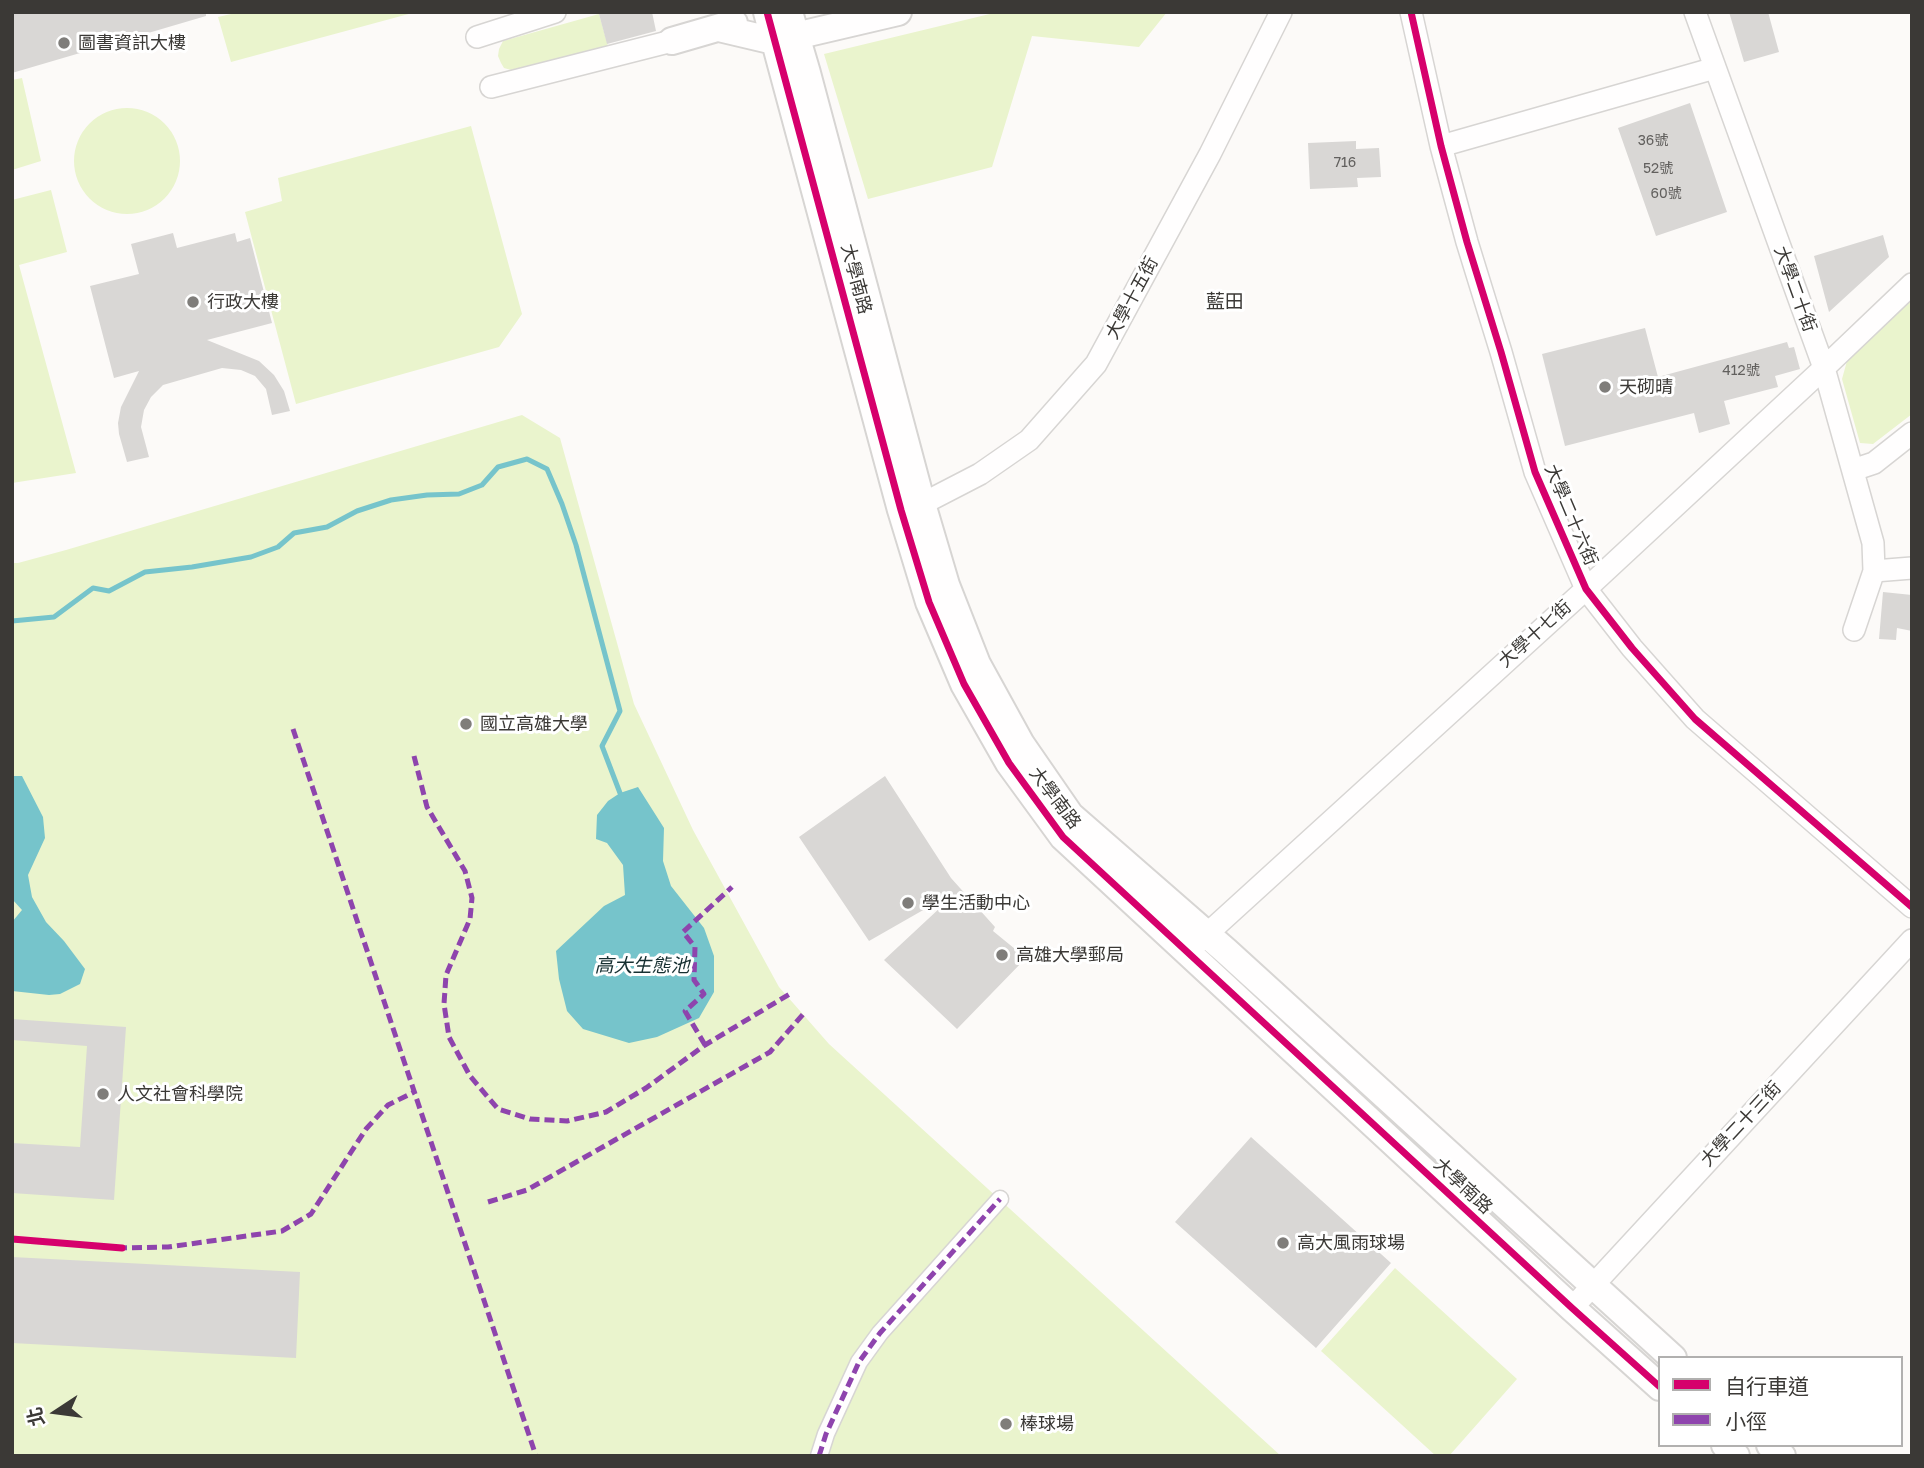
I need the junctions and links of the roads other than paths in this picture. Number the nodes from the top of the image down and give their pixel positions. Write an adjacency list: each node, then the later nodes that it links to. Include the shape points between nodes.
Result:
1 (555, 12): 9 (street)
2 (767, 12): 7 (street); 8 (street, 大學南路)
3 (898, 12): 8 (street)
4 (1281, 12): 18 (street, 大學十五街, via 1096,364 1029,440 980,474)
5 (1411, 12): 13 (street, 大學二十六街)
6 (1695, 12): 11 (street, 大學二十街)
7 (719, 28): 8 (street); 10 (street)
8 (786, 30): 18 (street, 大學南路)
9 (477, 37)
10 (672, 41): 12 (street)
11 (1715, 68): 13 (street); 15 (street, 大學二十街)
12 (491, 88)
13 (1441, 146): 21 (street, 大學二十六街, via 1535,472)
14 (1912, 284): 15 (street, 大學十七街)
15 (1824, 369): 17 (street, 大學二十街); 21 (street, 大學十七街)
16 (1912, 433): 17 (street, via 1874,463)
17 (1853, 470): 20 (street, 大學二十街, via 1873,543)
18 (911, 507): 24 (street, 大學南路, via 977,664 1021,744 1070,815); 26 (street, 大學南路, via 929,601 964,684 1009,763 1063,837)
19 (1912, 568): 20 (street)
20 (1874, 571): 22 (street, 大學二十街)
21 (1586, 589): 23 (street, 大學二十六街, via 1695,719); 24 (street, 大學十七街)
22 (1854, 630)
23 (1912, 906)
24 (1207, 934): 26 (street, 大學十七街); 28 (street, 大學南路)
25 (1912, 940): 28 (street, 大學二十三街)
26 (1187, 953): 29 (street, 大學南路)
27 (1000, 1199): 32 (street, via 859,1362)
28 (1592, 1285): 29 (street, 大學二十三街); 30 (street, 大學南路)
29 (1572, 1308): 31 (street, 大學南路)
30 (1671, 1356)
31 (1658, 1385)
32 (820, 1456)

